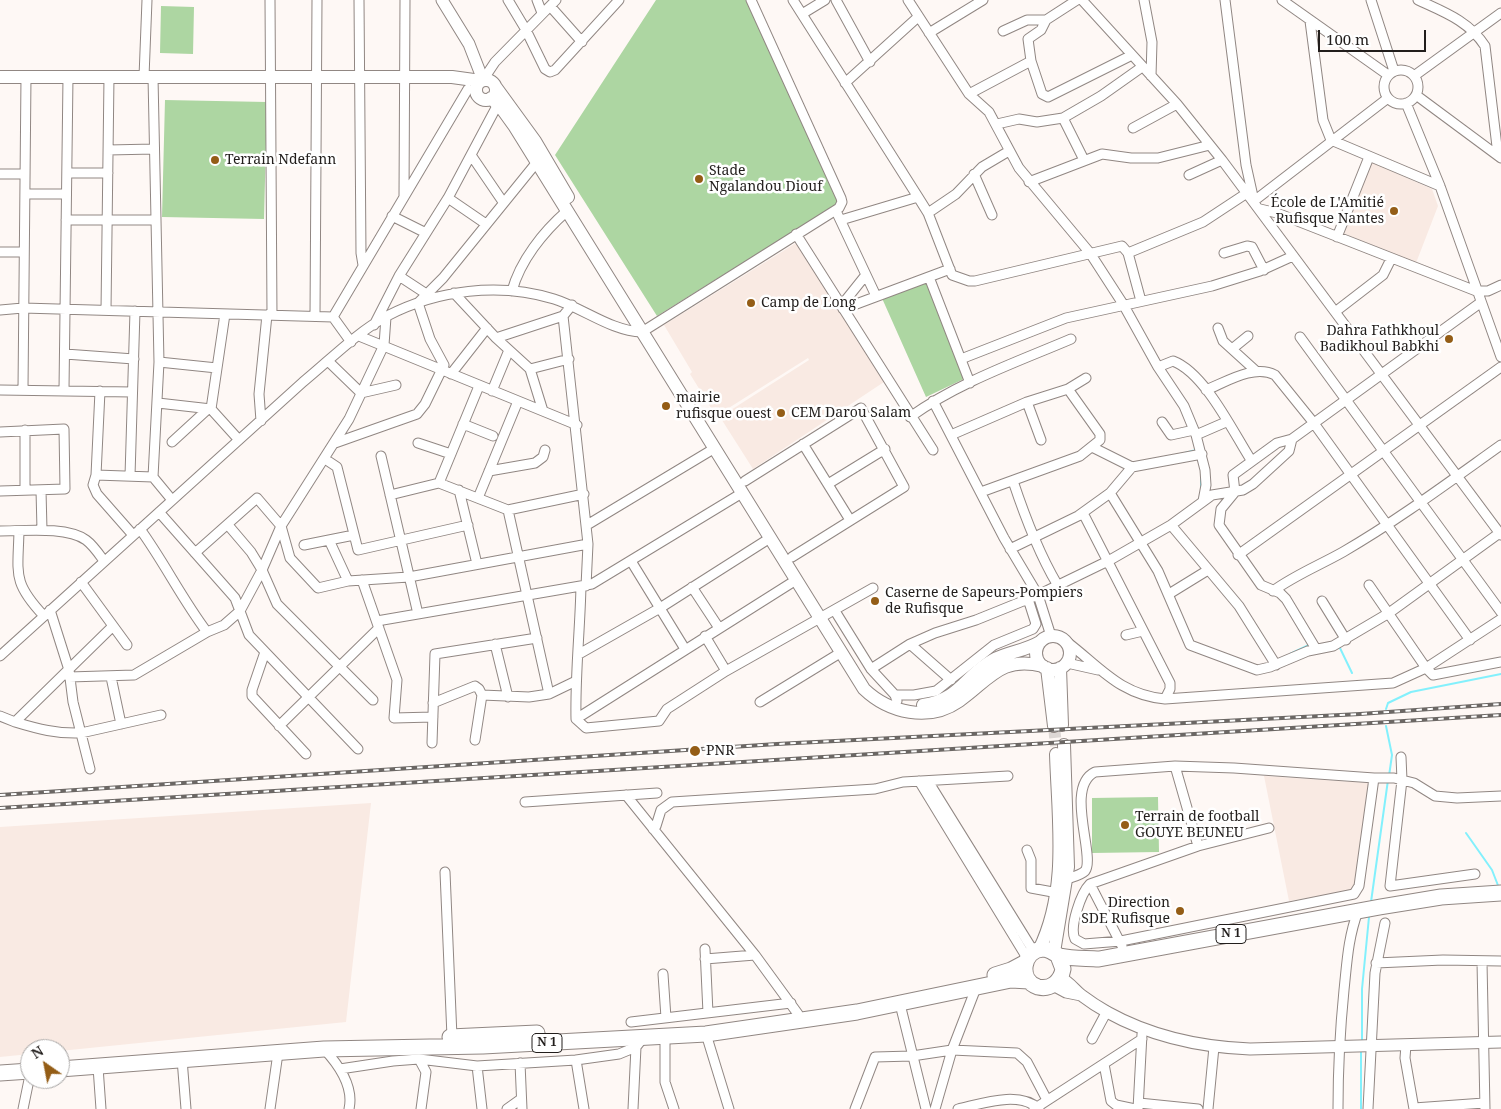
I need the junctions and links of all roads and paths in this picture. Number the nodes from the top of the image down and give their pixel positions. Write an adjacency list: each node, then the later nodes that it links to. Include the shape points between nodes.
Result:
1 (147, 0): 46 (street)
2 (270, 0): 47 (street)
3 (318, 0): 48 (street)
4 (359, 0): 49 (street)
5 (405, 0): 50 (street)
6 (508, 0): 30 (street)
7 (537, 0): 24 (street)
8 (751, 0): 92 (street, via 842,202)
9 (793, 0): 26 (street)
10 (826, 0): 26 (street)
11 (836, 0): 37 (street)
12 (908, 0): 27 (street)
13 (984, 0): 33 (street)
14 (1076, 0): 28 (street)
15 (1082, 0): 35 (street)
16 (1144, 0): 41 (street, via 1152,42)
17 (1225, 0): 88 (street, via 1246,165)
18 (1282, 0): 29 (street)
19 (1371, 0): 39 (street)
20 (1418, 0): 32 (street, via 1453,16)
21 (447, 2): 53 (street)
22 (613, 2): 34 (street)
23 (553, 3): 24 (street); 34 (street)
24 (542, 13): 30 (street)
25 (1501, 13): 32 (street)
26 (802, 14): 52 (street)
27 (918, 17): 33 (street); 37 (street)
28 (1046, 20): 31 (street, via 1027,20); 36 (street, via 1041,30 1028,39)
29 (1310, 21): 39 (street); 63 (street, via 1323,120)
30 (526, 30): 34 (street, via 545,69 550,72); 53 (street, via 494,62)
31 (1003, 31)
32 (1476, 32): 42 (street); 70 (street, via 1488,55)
33 (929, 33): 55 (street)
34 (582, 42)
35 (1132, 55): 36 (street, via 1048,97 1042,94); 38 (street)
36 (1031, 61): 55 (street)
37 (870, 62): 52 (street)
38 (1142, 67): 41 (street); 60 (street)
39 (1391, 73): 42 (street, via 1408,71); 57 (street, via 1383,87)
40 (0, 76): 43 (main road)
41 (1151, 76): 59 (street)
42 (1414, 76): 56 (street, via 1418,83)
43 (26, 77): 44 (main road); 77 (street)
44 (68, 77): 45 (main road); 74 (street)
45 (109, 77): 46 (main road); 66 (street)
46 (148, 77): 47 (main road); 65 (street)
47 (270, 78): 48 (main road); 137 (street)
48 (317, 78): 49 (main road); 138 (street)
49 (360, 78): 50 (main road); 111 (street, via 361,253)
50 (404, 78): 51 (main road); 85 (street)
51 (440, 78): 53 (main road, via 452,77); 54 (main road)
52 (845, 83): 86 (street)
53 (489, 87): 54 (main road, via 476,87); 68 (street); 73 (main road); 145 (main road, via 535,141)
54 (472, 91): 85 (street)
55 (969, 94): 61 (street)
56 (1416, 95): 58 (street); 70 (street)
57 (1388, 98): 58 (street, via 1396,104); 63 (street)
58 (1406, 103): 81 (street)
59 (1177, 104): 62 (street); 64 (street)
60 (1063, 118): 61 (street, via 1037,122 1019,119); 71 (street)
61 (997, 124): 67 (street)
62 (1133, 128)
63 (1331, 140): 69 (street); 88 (street)
64 (1210, 145): 71 (street, via 1158,158 1106,154); 72 (street)
65 (154, 149): 66 (street); 98 (street)
66 (108, 150): 75 (street)
67 (1009, 151): 78 (street); 80 (street)
68 (471, 155): 87 (street); 89 (street)
69 (1369, 157): 81 (street); 103 (street)
70 (1500, 157)
71 (1084, 160): 80 (street)
72 (1222, 160): 79 (street); 82 (street)
73 (537, 162): 89 (street); 91 (main road)
74 (67, 173): 75 (street); 84 (street)
75 (108, 173): 96 (street)
76 (0, 174): 77 (street)
77 (25, 174): 83 (street)
78 (974, 174): 93 (street, via 956,194); 94 (street)
79 (1189, 175)
80 (1029, 182): 106 (street)
81 (1440, 186): 119 (street)
82 (1247, 192): 88 (street); 107 (street, via 1203,222)
83 (25, 194): 84 (street); 105 (street)
84 (66, 194): 97 (street)
85 (404, 197): 95 (street)
86 (918, 197): 93 (street); 99 (street)
87 (448, 198): 100 (street); 101 (street)
88 (1254, 201): 90 (street)
89 (503, 202): 100 (street)
90 (1260, 209): 103 (street); 109 (street)
91 (567, 211): 118 (street, via 536,246 520,270); 145 (main road)
92 (836, 211): 99 (street); 102 (street)
93 (928, 213): 112 (street)
94 (992, 215)
95 (392, 216): 101 (street); 111 (street)
96 (107, 219): 97 (street); 98 (street); 132 (street)
97 (66, 220): 131 (street)
98 (156, 220): 134 (street)
99 (841, 220): 115 (street)
100 (486, 224): 121 (street)
101 (426, 233): 114 (street)
102 (796, 234): 128 (street); 145 (street)
103 (1337, 237): 110 (street)
104 (0, 252): 105 (street)
105 (24, 252): 129 (street)
106 (1090, 253): 107 (street, via 1122,246); 112 (street, via 975,281 952,275); 126 (street)
107 (1128, 253): 123 (street)
108 (1224, 253): 113 (street, via 1252,247)
109 (1293, 256): 113 (street); 135 (street)
110 (1391, 259): 119 (street); 135 (street, via 1383,275)
111 (364, 265): 139 (street)
112 (950, 269): 116 (street)
113 (1264, 270): 123 (street, via 1212,286)
114 (399, 276): 121 (street); 142 (street)
115 (865, 276): 122 (street); 128 (street)
116 (929, 277): 122 (street); 159 (street)
117 (1500, 286): 119 (street)
118 (512, 291): 120 (street); 127 (street)
119 (1476, 291): 125 (street)
120 (454, 293): 124 (street); 143 (street)
121 (428, 295): 124 (street)
122 (876, 296): 128 (street)
123 (1141, 301): 126 (street)
124 (418, 303): 141 (street); 166 (street, via 430,339 444,364)
125 (1480, 303): 156 (street); 169 (street)
126 (1123, 304): 159 (street, via 1066,318); 164 (street)
127 (572, 305): 140 (street); 145 (street, via 624,329)
128 (842, 307): 190 (street)
129 (23, 308): 130 (street); 131 (street); 174 (street)
130 (0, 310)
131 (65, 310): 132 (street); 155 (street)
132 (106, 310): 133 (street)
133 (135, 311): 134 (street); 157 (street)
134 (158, 312): 136 (street); 161 (street)
135 (1335, 312): 169 (street)
136 (225, 314): 137 (street); 163 (street)
137 (269, 315): 138 (street); 191 (street, via 258,394)
138 (315, 316): 139 (street)
139 (333, 316): 151 (street)
140 (563, 316): 149 (street); 158 (street)
141 (386, 317): 142 (street); 152 (street)
142 (374, 325): 146 (street)
143 (487, 328): 149 (street); 168 (street)
144 (1218, 328): 153 (street, via 1223,341)
145 (646, 330): 212 (main road); 232 (main road)
146 (359, 336): 151 (street); 152 (street)
147 (1248, 336): 153 (street)
148 (1300, 337): 183 (street)
149 (496, 338): 154 (street)
150 (1071, 339): 171 (street)
151 (351, 342): 160 (street)
152 (384, 346): 166 (street); 182 (street)
153 (1232, 349): 167 (street)
154 (509, 350): 165 (street); 181 (street)
155 (65, 354): 157 (street); 177 (street)
156 (1501, 357)
157 (134, 359): 180 (street)
158 (569, 359): 165 (street); 196 (street)
159 (961, 359): 171 (street)
160 (328, 361): 182 (street); 191 (street)
161 (159, 362): 163 (street); 187 (street)
162 (1501, 367): 197 (street)
163 (217, 368): 188 (street)
164 (1158, 368): 178 (street, via 1175,361); 200 (street, via 1184,406)
165 (530, 369): 189 (street)
166 (441, 370): 168 (street); 207 (street, via 417,414)
167 (1256, 370): 178 (street); 194 (street, via 1275,375)
168 (450, 374): 173 (street)
169 (1381, 374): 183 (street); 197 (street)
170 (1086, 378): 175 (street)
171 (970, 383): 185 (street)
172 (396, 385): 182 (street)
173 (479, 386): 181 (street); 195 (street)
174 (23, 389): 176 (street); 177 (street)
175 (1068, 389): 186 (street); 211 (street, via 1100,434 1100,440)
176 (0, 390)
177 (64, 390): 179 (street)
178 (1206, 390): 193 (street)
179 (100, 391): 180 (street); 225 (street)
180 (132, 392): 226 (street)
181 (492, 392): 184 (street)
182 (361, 393): 207 (street)
183 (1345, 400): 194 (street); 216 (street)
184 (518, 401): 189 (street); 223 (street)
185 (933, 401): 190 (street); 201 (street)
186 (1027, 402): 201 (street); 205 (street)
187 (158, 403): 188 (street); 228 (street)
188 (210, 409): 204 (street); 206 (street)
189 (544, 411): 196 (street)
190 (910, 417): 215 (street)
191 (261, 420): 204 (street)
192 (1162, 422): 200 (street, via 1171,435)
193 (1226, 422): 200 (street); 221 (street)
194 (1313, 422): 203 (street); 224 (street)
195 (463, 424): 202 (street); 217 (street)
196 (577, 425): 240 (street)
197 (1420, 425): 216 (street); 227 (street)
198 (25, 430): 199 (street); 233 (street); 234 (street, via 64,429 65,489)
199 (0, 432)
200 (1195, 432): 218 (street)
201 (951, 435): 237 (street)
202 (493, 436)
203 (1292, 439): 221 (street, via 1277,443); 238 (street, via 1289,451 1253,484)
204 (239, 440): 243 (street)
205 (1041, 440)
206 (172, 442)
207 (335, 443): 220 (street)
208 (418, 443): 217 (street)
209 (803, 444): 213 (street, via 861,408); 231 (street); 232 (street)
210 (1501, 444): 227 (street)
211 (1092, 447): 222 (street); 229 (street, via 1080,456)
212 (714, 448): 232 (main road); 254 (street)
213 (885, 449): 231 (street); 249 (street, via 904,486)
214 (545, 450): 223 (street, via 543,457 535,463)
215 (933, 450)
216 (1383, 452): 224 (street); 245 (street)
217 (451, 454): 230 (street)
218 (1202, 454): 222 (street); 244 (street, via 1206,485)
219 (381, 456): 241 (street)
220 (325, 459): 255 (street); 261 (street, via 338,467)
221 (1251, 460): 238 (street, via 1233,475)
222 (1132, 467): 239 (street)
223 (489, 471): 242 (street)
224 (1351, 474): 251 (street); 271 (street)
225 (96, 475): 226 (street); 259 (street, via 93,485 96,494)
226 (130, 476): 228 (street)
227 (1458, 476): 245 (street); 260 (street)
228 (154, 477): 243 (street)
229 (1013, 481): 237 (street); 262 (street)
230 (440, 483): 235 (street); 241 (street)
231 (828, 484): 249 (street)
232 (743, 487): 263 (main road); 273 (main road); 276 (street)
233 (24, 490): 234 (street); 236 (street)
234 (41, 490): 256 (street)
235 (459, 490): 242 (street); 253 (street)
236 (0, 491)
237 (981, 492): 269 (street)
238 (1235, 492): 244 (street, via 1214,494); 271 (street, via 1222,509 1218,524)
239 (1110, 493): 248 (street); 266 (street)
240 (584, 494): 246 (street); 254 (street)
241 (390, 495): 265 (street)
242 (478, 498): 246 (street)
243 (172, 500): 247 (street)
244 (1203, 501): 250 (street)
245 (1420, 502): 251 (street); 277 (street)
246 (508, 510): 272 (street)
247 (159, 512): 259 (street); 270 (street)
248 (1083, 513): 262 (street); 274 (street)
249 (850, 520): 273 (street)
250 (1171, 524): 266 (street); 280 (street)
251 (1386, 524): 288 (street); 292 (street)
252 (228, 525): 255 (street, via 257,498); 270 (street); 279 (street)
253 (468, 525): 265 (street); 278 (street)
254 (587, 525): 267 (street)
255 (281, 526): 279 (street); 284 (street, via 290,558 318,588)
256 (42, 530): 258 (street); 275 (street, via 78,536)
257 (0, 531): 258 (street)
258 (19, 531): 301 (street, via 18,581 27,598)
259 (136, 532): 275 (street); 310 (street, via 163,561 182,598)
260 (1501, 534): 277 (street)
261 (354, 535): 264 (street); 265 (street, via 358,550)
262 (1035, 535): 269 (street); 286 (street, via 1037,548)
263 (770, 538): 283 (main road); 290 (street)
264 (329, 540): 268 (street); 284 (street)
265 (400, 540): 281 (street)
266 (1142, 543): 274 (street); 293 (street)
267 (588, 544): 272 (street); 289 (street)
268 (304, 545)
269 (1010, 549): 294 (street)
270 (196, 553): 299 (street, via 235,598)
271 (1238, 555): 292 (street, via 1260,585)
272 (518, 556): 278 (street); 295 (street)
273 (792, 557): 304 (main road)
274 (1107, 560): 286 (street); 309 (street)
275 (104, 561): 285 (street)
276 (631, 561): 289 (street); 298 (street)
277 (1464, 561): 288 (street); 300 (street)
278 (477, 564): 281 (street)
279 (262, 570): 299 (street); 329 (street, via 277,604)
280 (1208, 570): 293 (street); 328 (street, via 1239,606)
281 (409, 577): 282 (street); 302 (street)
282 (362, 580): 284 (street); 306 (street)
283 (796, 580): 304 (main road); 308 (street)
284 (348, 581)
285 (81, 582): 301 (street); 307 (street)
286 (1058, 584): 294 (street)
287 (1369, 585): 303 (street)
288 (1430, 585): 303 (street); 316 (street)
289 (583, 586): 295 (street); 325 (street)
290 (692, 587): 298 (street); 308 (street)
291 (873, 588): 304 (street)
292 (1273, 591): 322 (street, via 1282,594 1289,602)
293 (1169, 594): 328 (street, via 1190,645 1257,670)
294 (1038, 595): 296 (street); 314 (street)
295 (527, 596): 302 (street); 313 (street)
296 (1028, 599): 319 (street); 338 (street, via 1036,624 1033,629 994,645)
297 (1322, 601): 315 (street)
298 (660, 608): 321 (street); 325 (street)
299 (240, 611): 310 (street, via 224,625); 323 (street, via 249,635)
300 (1501, 612)
301 (47, 613): 326 (street); 336 (street)
302 (418, 614): 306 (street)
303 (1389, 614): 315 (street); 332 (street)
304 (827, 615): 324 (main road); 333 (street); 334 (street); 344 (main road, via 868,682 878,691)
305 (1501, 620): 316 (street)
306 (378, 625): 329 (street); 351 (street, via 397,680 394,718)
307 (113, 626): 320 (street); 336 (street)
308 (718, 628): 312 (street)
309 (1143, 630): 311 (street); 345 (street, via 1170,683)
310 (207, 632): 337 (street, via 134,675)
311 (1126, 635)
312 (705, 636): 321 (street); 334 (street)
313 (537, 638): 318 (street); 340 (street)
314 (1045, 639): 317 (main road, via 1060,637); 331 (main road, via 1036,655); 344 (main road, via 994,660 946,698 919,705)
315 (1346, 640): 322 (street)
316 (1470, 640): 332 (street)
317 (1067, 642): 330 (main road, via 1070,650); 335 (street)
318 (496, 644): 343 (street); 348 (street, via 435,654)
319 (910, 644): 333 (street); 338 (street)
320 (127, 646)
321 (685, 649): 352 (street)
322 (1316, 649): 328 (street)
323 (265, 652): 342 (street); 355 (street, via 252,696)
324 (840, 653): 331 (main road, via 871,696 889,707 910,713 946,708 1000,669 1019,663); 347 (street)
325 (579, 654): 339 (street)
326 (0, 656)
327 (1501, 662): 332 (street, via 1437,676)
328 (1276, 665)
329 (340, 666): 342 (street); 346 (street)
330 (1064, 666): 331 (main road); 331 (main road, via 1058,726); 335 (street)
331 (1045, 667)
332 (1426, 668): 345 (street, via 1393,682)
333 (871, 669): 344 (street)
334 (726, 671): 352 (street, via 667,709 659,721 586,728)
335 (1101, 671): 345 (street, via 1137,694)
336 (69, 674): 337 (street); 353 (street); 356 (street)
337 (111, 677): 354 (street)
338 (951, 680): 344 (street, via 936,691)
339 (576, 682): 340 (street); 352 (street)
340 (549, 694): 343 (street)
341 (482, 695): 343 (street); 348 (street, via 475,686); 357 (street)
342 (308, 697): 355 (street); 359 (street)
343 (508, 697)
344 (896, 698)
345 (1165, 699)
346 (373, 700)
347 (760, 702)
348 (433, 703): 351 (street)
349 (161, 715): 354 (street)
350 (0, 716): 353 (street)
351 (433, 717): 358 (street)
352 (576, 719)
353 (15, 722): 356 (street, via 54,733)
354 (121, 724): 356 (street)
355 (279, 726): 360 (street)
356 (80, 732): 363 (street)
357 (474, 740)
358 (432, 743)
359 (358, 749)
360 (306, 754)
361 (1402, 757): 366 (street)
362 (1175, 766): 365 (street); 374 (street); 378 (street, via 1090,774 1084,787 1081,820 1088,866 1084,873)
363 (90, 769)
364 (1008, 776): 367 (street)
365 (1378, 778): 366 (street); 386 (street, via 1354,894)
366 (1398, 779): 370 (street, via 1414,783 1435,796); 379 (street, via 1390,886)
367 (923, 781): 373 (street, via 875,789 672,802 660,810); 390 (street)
368 (657, 793): 369 (street)
369 (626, 795): 371 (street); 373 (street)
370 (1501, 796)
371 (525, 802)
372 (1269, 828): 374 (street)
373 (653, 829): 389 (street)
374 (1198, 846): 380 (street)
375 (1027, 850): 381 (street, via 1031,860 1031,888)
376 (445, 872): 409 (street)
377 (1475, 874): 379 (street)
378 (1067, 879): 381 (main road, via 1068,844 1060,745); 388 (main road)
379 (1438, 880): 383 (street)
380 (1090, 884): 386 (street); 386 (street, via 1084,890 1072,930 1075,939 1084,944)
381 (1058, 893): 390 (main road, via 1048,930)
382 (1498, 893): 383 (highway, N 1)
383 (1441, 897): 384 (highway, N 1)
384 (1361, 910): 386 (highway, N 1); 417 (street, via 1348,942)
385 (1385, 922): 395 (street)
386 (1122, 948): 392 (highway, N 1)
387 (705, 950): 391 (street)
388 (1056, 954): 390 (highway); 392 (highway); 397 (highway, via 1062,964)
389 (755, 955): 391 (street); 401 (street)
390 (1031, 955): 398 (highway, via 1025,974); 401 (highway, N 1, via 1011,970 987,977)
391 (705, 959): 403 (street)
392 (1099, 959): 397 (highway, N 1)
393 (1501, 961): 394 (street)
394 (1482, 962): 395 (street); 413 (street)
395 (1376, 963): 415 (street)
396 (663, 974): 404 (street)
397 (1059, 979): 398 (highway, N 1, via 1040,987); 402 (street, via 1066,992 1082,995)
398 (1029, 981): 399 (highway, N 1, via 1011,980)
399 (976, 988): 400 (highway, N 1); 419 (street)
400 (900, 1004): 406 (highway, N 1); 421 (street)
401 (795, 1008): 403 (street); 409 (highway, N 1, via 697,1025)
402 (1107, 1011): 407 (street); 410 (street)
403 (708, 1012): 404 (street)
404 (666, 1018): 405 (street)
405 (631, 1022)
406 (706, 1034): 408 (highway, N 1); 455 (street)
407 (1142, 1034): 416 (street); 429 (street); 440 (street)
408 (665, 1036): 411 (highway, N 1); 454 (street, via 665,1082)
409 (452, 1037): 422 (highway, N 1, via 272,1044)
410 (1092, 1039)
411 (640, 1042): 418 (highway, N 1); 425 (street, via 619,1054); 453 (street)
412 (1501, 1042): 413 (street)
413 (1484, 1043): 414 (street); 439 (street)
414 (1406, 1045): 415 (street); 442 (street, via 1405,1058)
415 (1368, 1046): 417 (street); 463 (street)
416 (1214, 1047): 417 (street); 461 (street)
417 (1344, 1047): 462 (street)
418 (324, 1049): 420 (highway, N 1); 433 (street)
419 (952, 1050): 421 (street); 438 (street, via 1017,1053 1027,1062); 458 (street)
420 (278, 1053): 423 (highway, N 1); 446 (street)
421 (912, 1056): 456 (street, via 875,1057); 457 (street)
422 (70, 1058)
423 (182, 1059): 430 (highway, N 1); 445 (street)
424 (420, 1059): 431 (street); 433 (street); 448 (street, via 426,1072)
425 (576, 1060): 428 (street); 452 (street)
426 (20, 1062): 427 (highway)
427 (0, 1063)
428 (520, 1063): 431 (street); 437 (street)
429 (1104, 1064): 438 (street); 440 (street, via 1111,1101 1116,1105)
430 (98, 1066): 432 (highway, N 1); 444 (street)
431 (477, 1066): 449 (street)
432 (70, 1068)
433 (340, 1069): 447 (street, via 348,1090)
434 (20, 1072): 435 (highway)
435 (0, 1073)
436 (27, 1089): 443 (street)
437 (521, 1099): 450 (street); 451 (street)
438 (1047, 1100): 441 (street)
439 (1484, 1106): 442 (street)
440 (1137, 1107): 460 (street)
441 (1036, 1108): 459 (street, via 1024,1101 1002,1100)
442 (1414, 1108)
443 (23, 1109)
444 (101, 1109)
445 (186, 1109)
446 (270, 1109)
447 (348, 1109)
448 (421, 1109)
449 (482, 1109)
450 (507, 1109)
451 (522, 1109)
452 (584, 1109)
453 (633, 1109)
454 (674, 1109)
455 (729, 1109)
456 (855, 1109)
457 (926, 1109)
458 (935, 1109)
459 (958, 1109)
460 (1198, 1109)
461 (1208, 1109)
462 (1338, 1109)
463 (1368, 1109)

